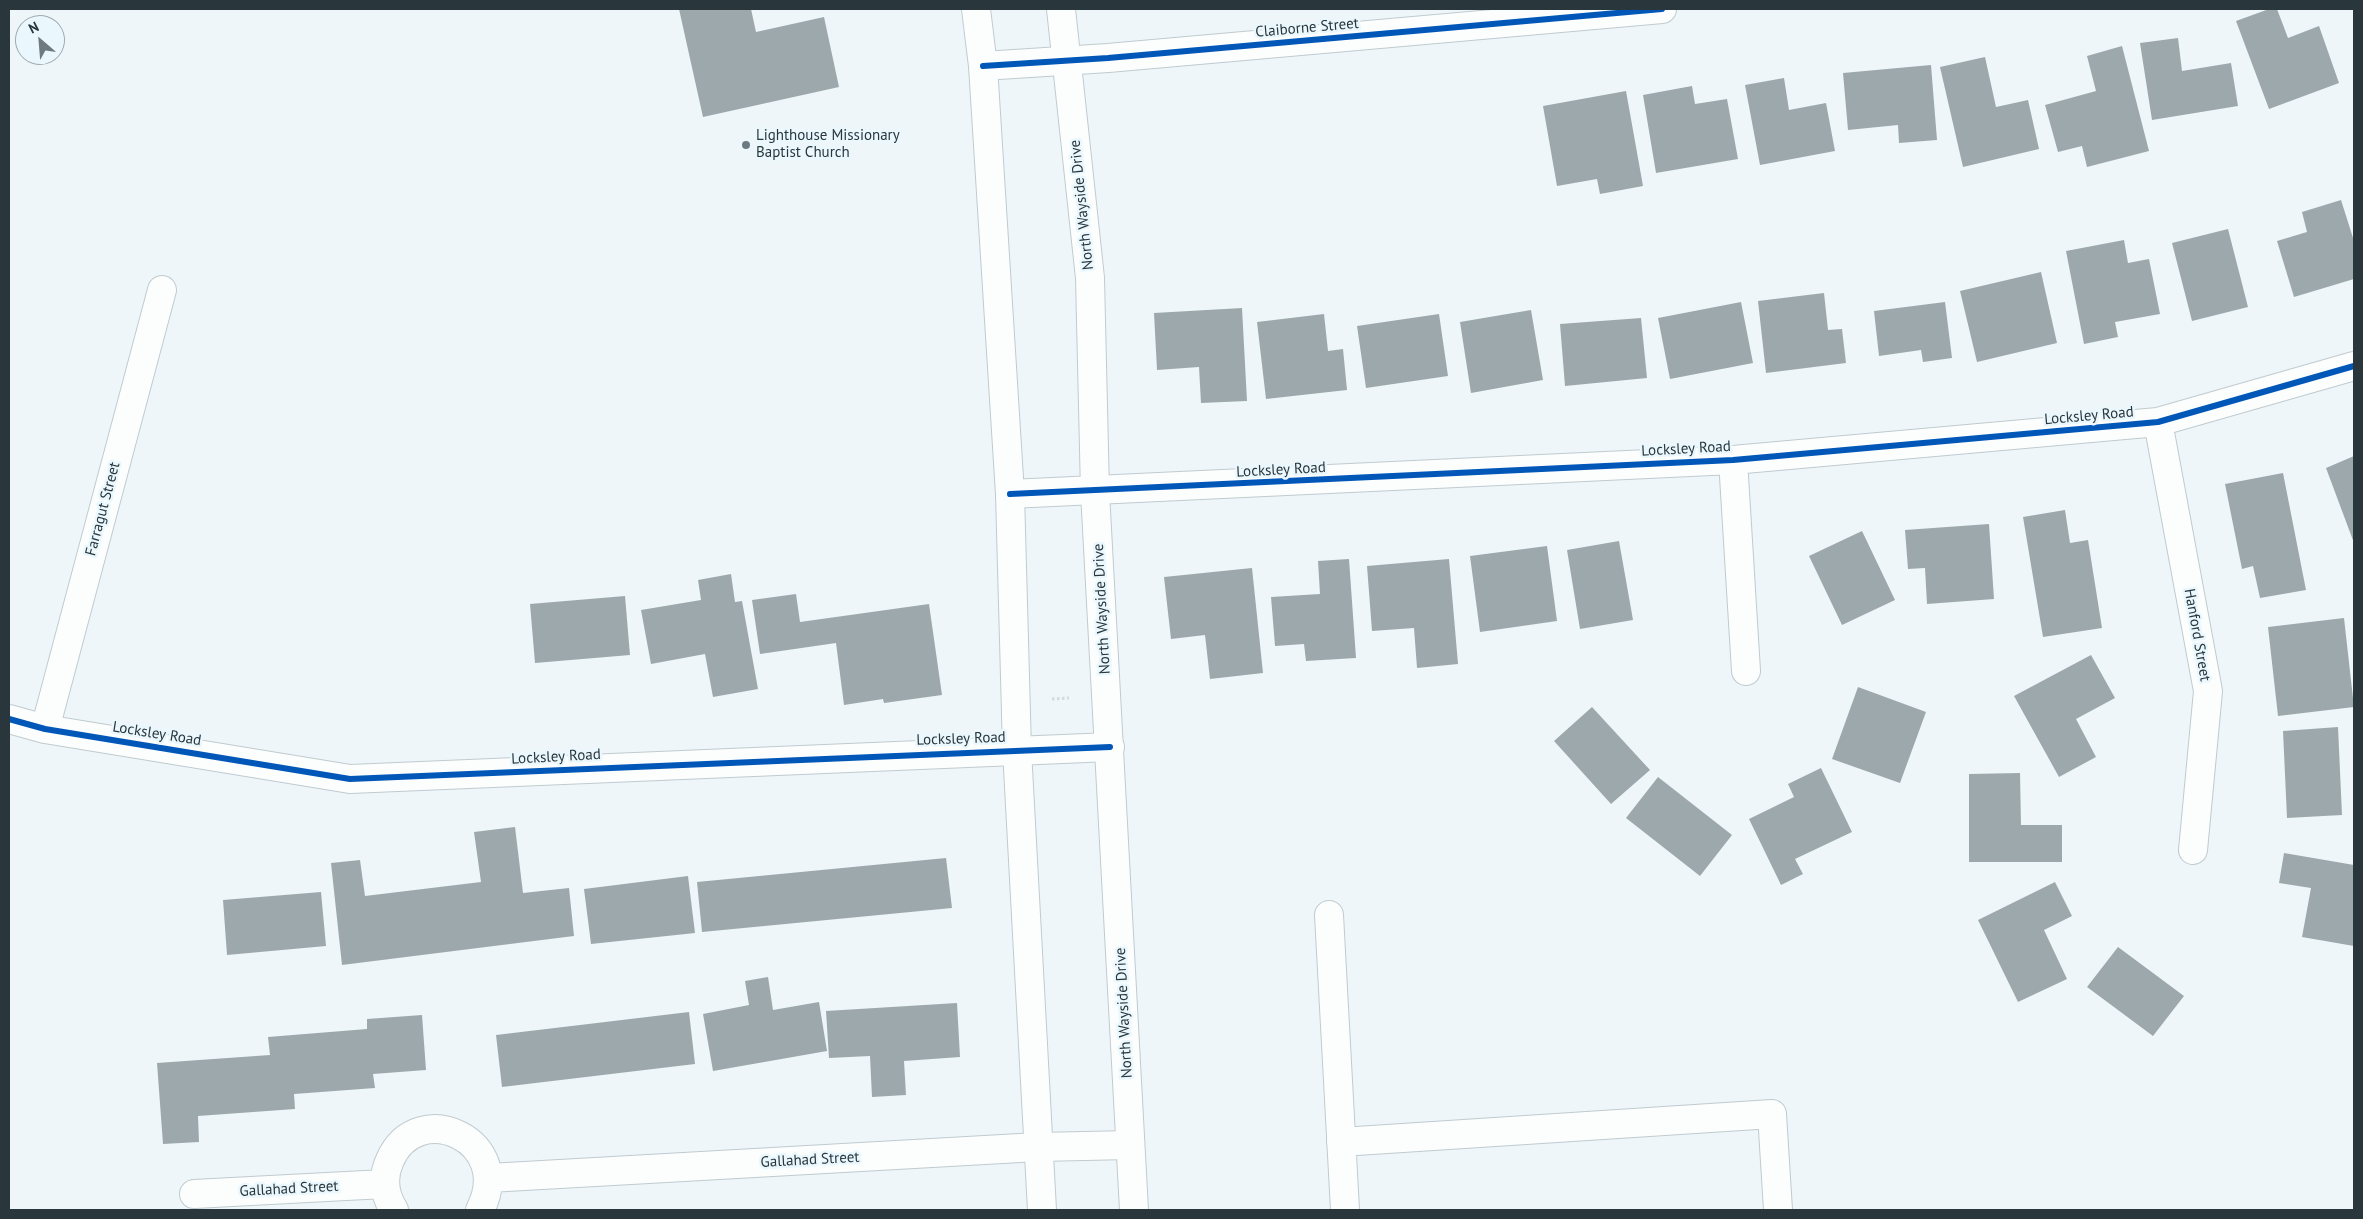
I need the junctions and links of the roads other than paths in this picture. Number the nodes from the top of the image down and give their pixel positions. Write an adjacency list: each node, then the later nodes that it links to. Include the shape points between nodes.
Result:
1 (976, 9): 5 (street)
2 (1062, 9): 4 (street, North Wayside Drive)
3 (1662, 9): 4 (street, Claiborne Street)
4 (1066, 62): 5 (street, Claiborne Street); 10 (street, North Wayside Drive, via 1090,278)
5 (983, 66): 11 (street)
6 (162, 290): 14 (street, Farragut Street)
7 (2354, 366): 8 (street, Locksley Road)
8 (2158, 422): 9 (street, Locksley Road); 17 (street, Hanford Street, via 2208,691)
9 (1733, 460): 10 (street, Locksley Road); 12 (street, Locksley Road)
10 (1095, 492): 11 (street, Locksley Road); 15 (street, North Wayside Drive)
11 (1010, 494): 16 (street)
12 (1746, 671)
13 (9, 719): 14 (street, Locksley Road)
14 (45, 729): 16 (street, Locksley Road, via 350,779)
15 (1110, 747): 16 (street, Locksley Road); 20 (street, North Wayside Drive)
16 (1017, 750): 21 (street)
17 (2193, 850)
18 (1329, 915): 19 (street)
19 (1341, 1142): 29 (street); 30 (street, via 1772,1114)
20 (1130, 1145): 21 (street, Gallahad Street); 28 (street, North Wayside Drive)
21 (1038, 1147): 22 (street, Gallahad Street); 27 (street)
22 (489, 1178): 23 (street, via 486,1163 472,1143 451,1131 434,1129 418,1132 404,1140 386,1168); 26 (street, via 488,1195)
23 (384, 1184): 24 (street, Gallahad Street); 25 (street)
24 (194, 1194)
25 (394, 1210)
26 (480, 1210)
27 (1042, 1210)
28 (1134, 1210)
29 (1344, 1210)
30 (1778, 1210)

